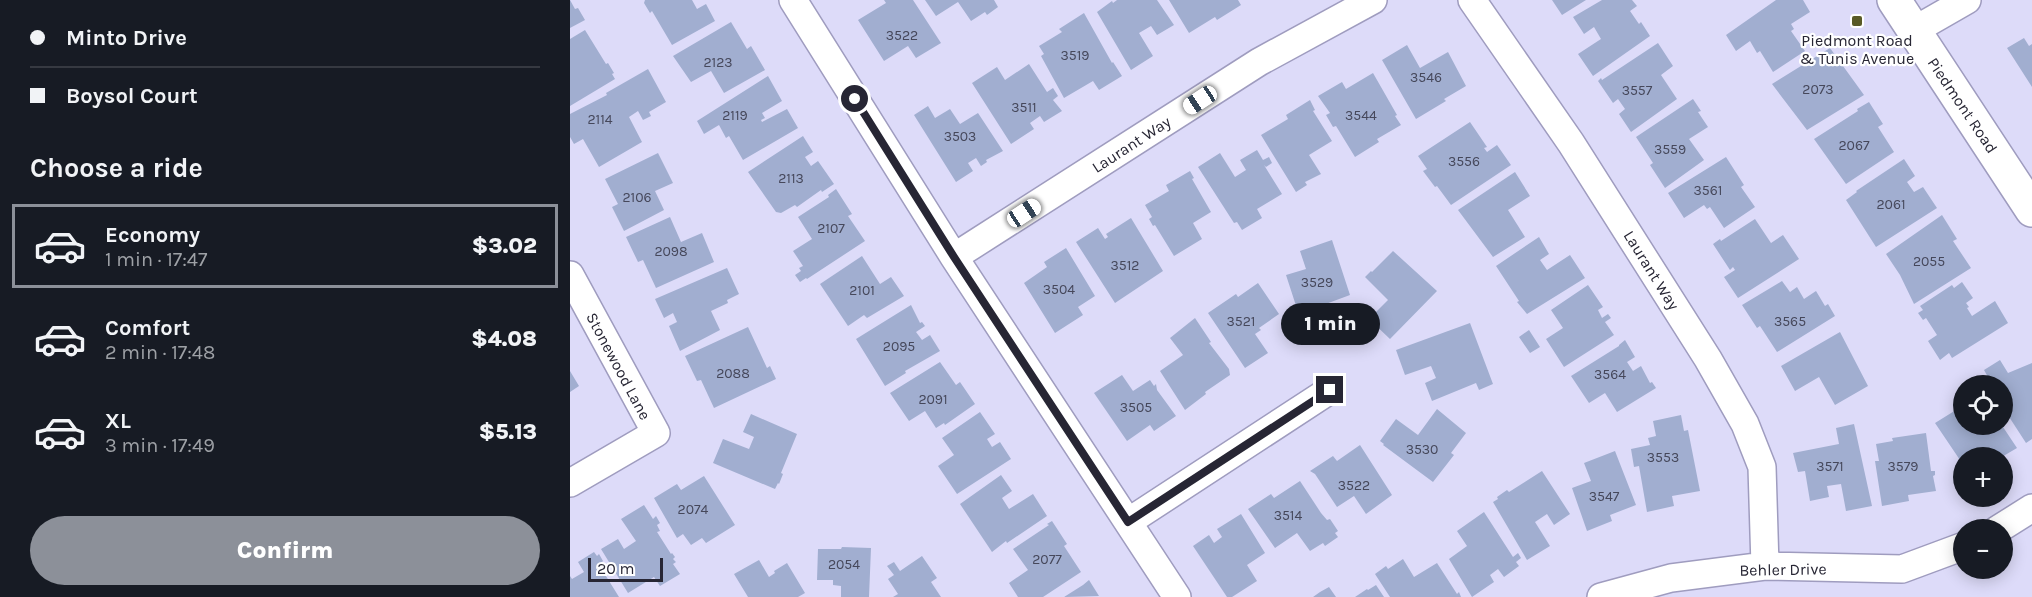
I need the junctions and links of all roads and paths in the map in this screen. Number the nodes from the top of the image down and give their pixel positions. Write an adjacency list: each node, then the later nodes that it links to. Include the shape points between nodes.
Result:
1 (793, 0): 8 (street)
2 (1373, 0): 8 (street, Laurant Way, via 1259,62)
3 (1472, 0): 16 (street, Laurant Way, via 1571,143 1745,424 1762,467)
4 (1894, 0): 6 (main road, Piedmont Road)
5 (1967, 0): 6 (street)
6 (1913, 31): 7 (main road, Piedmont Road)
7 (2032, 210)
8 (954, 257): 14 (street)
9 (570, 275): 11 (street, Stonewood Lane, via 656,433)
10 (1330, 390): 14 (street)
11 (570, 483)
12 (2032, 508): 13 (street)
13 (2013, 520)
14 (1128, 522): 17 (street)
15 (1953, 550): 16 (street, Behler Drive, via 1902,569)
16 (1765, 566): 18 (street, Behler Drive, via 1671,578)
17 (1177, 597)
18 (1601, 597)

